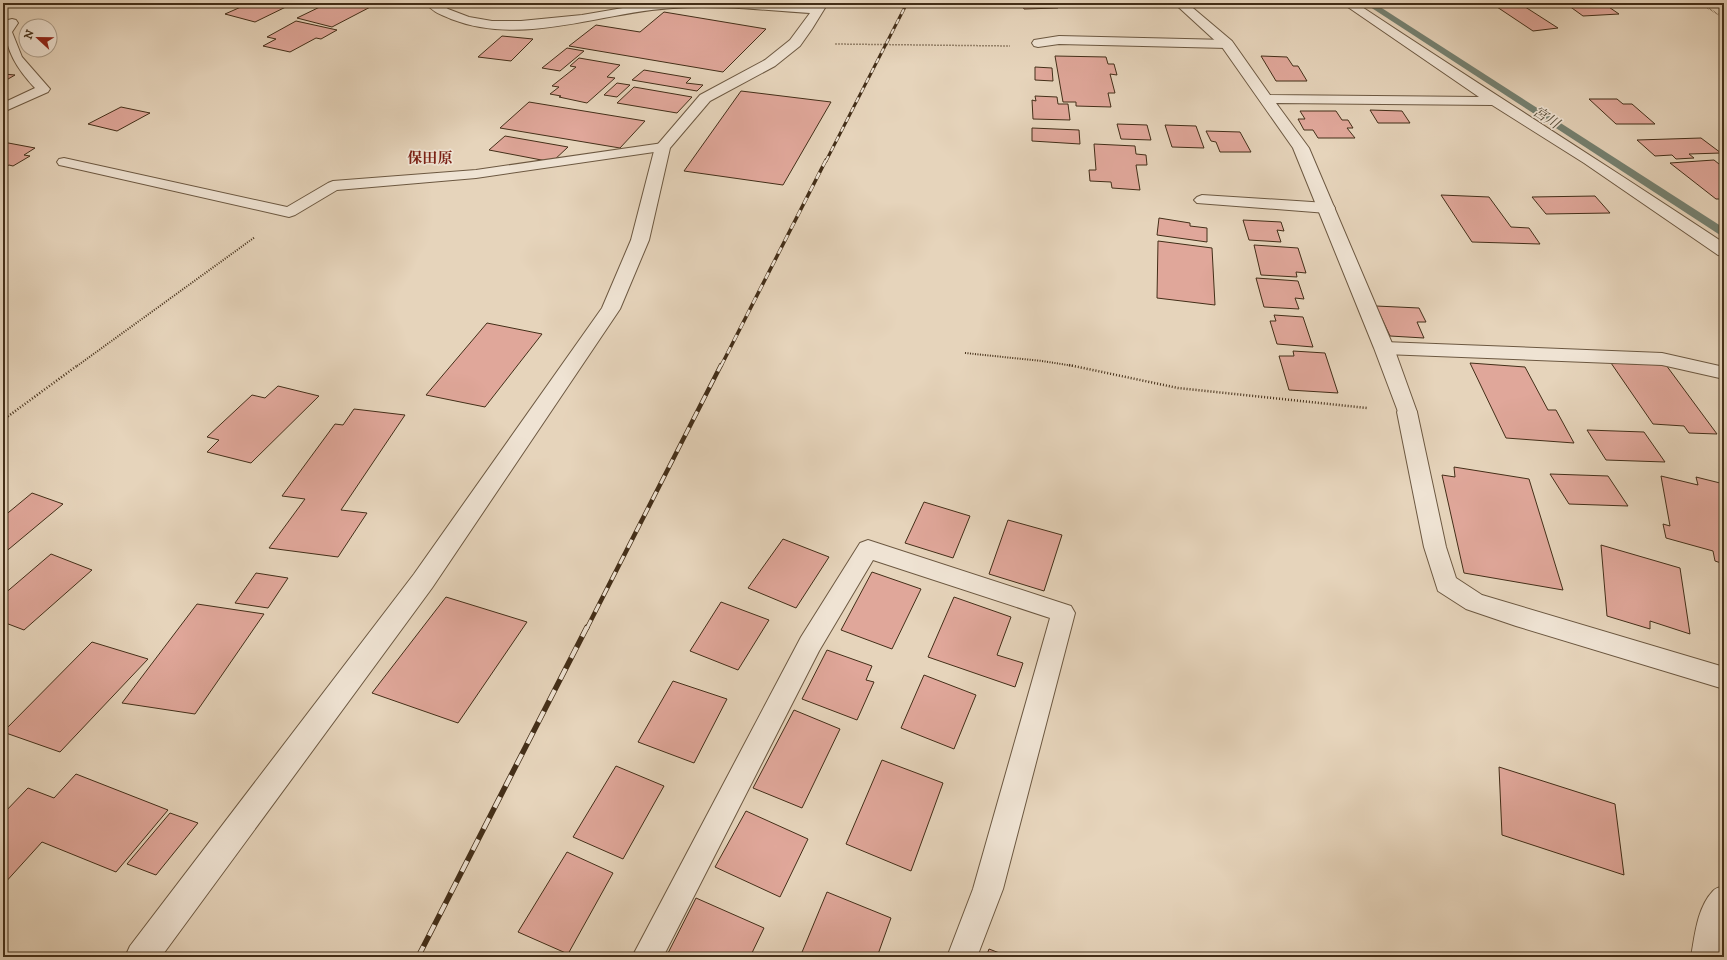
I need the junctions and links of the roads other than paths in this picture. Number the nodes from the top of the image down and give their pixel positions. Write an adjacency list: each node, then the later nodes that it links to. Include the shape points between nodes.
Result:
1 (432, 3): 2 (street, via 444,12 461,19 483,24 517,25 578,19 664,5)
2 (712, 3): 5 (street)
3 (1180, 3): 8 (street)
4 (1348, 3): 10 (street)
5 (820, 6): 12 (street, via 795,43 770,63 705,98)
6 (12, 23): 11 (lane, via 6,32 17,63 43,89)
7 (1038, 43): 8 (lane, via 1059,40)
8 (1227, 44): 9 (street)
9 (1267, 99): 10 (street); 15 (street, via 1301,148)
10 (1495, 101): 16 (street, via 1590,160)
11 (3, 108)
12 (663, 147): 13 (lane, via 476,174 333,186 289,212); 22 (street, via 640,240 611,308 423,581)
13 (64, 162)
14 (1202, 200): 15 (lane)
15 (1327, 208): 17 (street)
16 (1724, 251)
17 (1384, 348): 18 (lane, via 1662,359); 19 (street)
18 (1724, 373)
19 (1407, 412): 20 (lane, via 1435,547 1446,584 1474,602)
20 (1724, 678)
21 (1724, 901): 25 (street, via 1713,920)
22 (141, 957)
23 (647, 957): 24 (lane, via 810,644 868,549 1063,613 988,889)
24 (962, 957)
25 (1707, 957)

